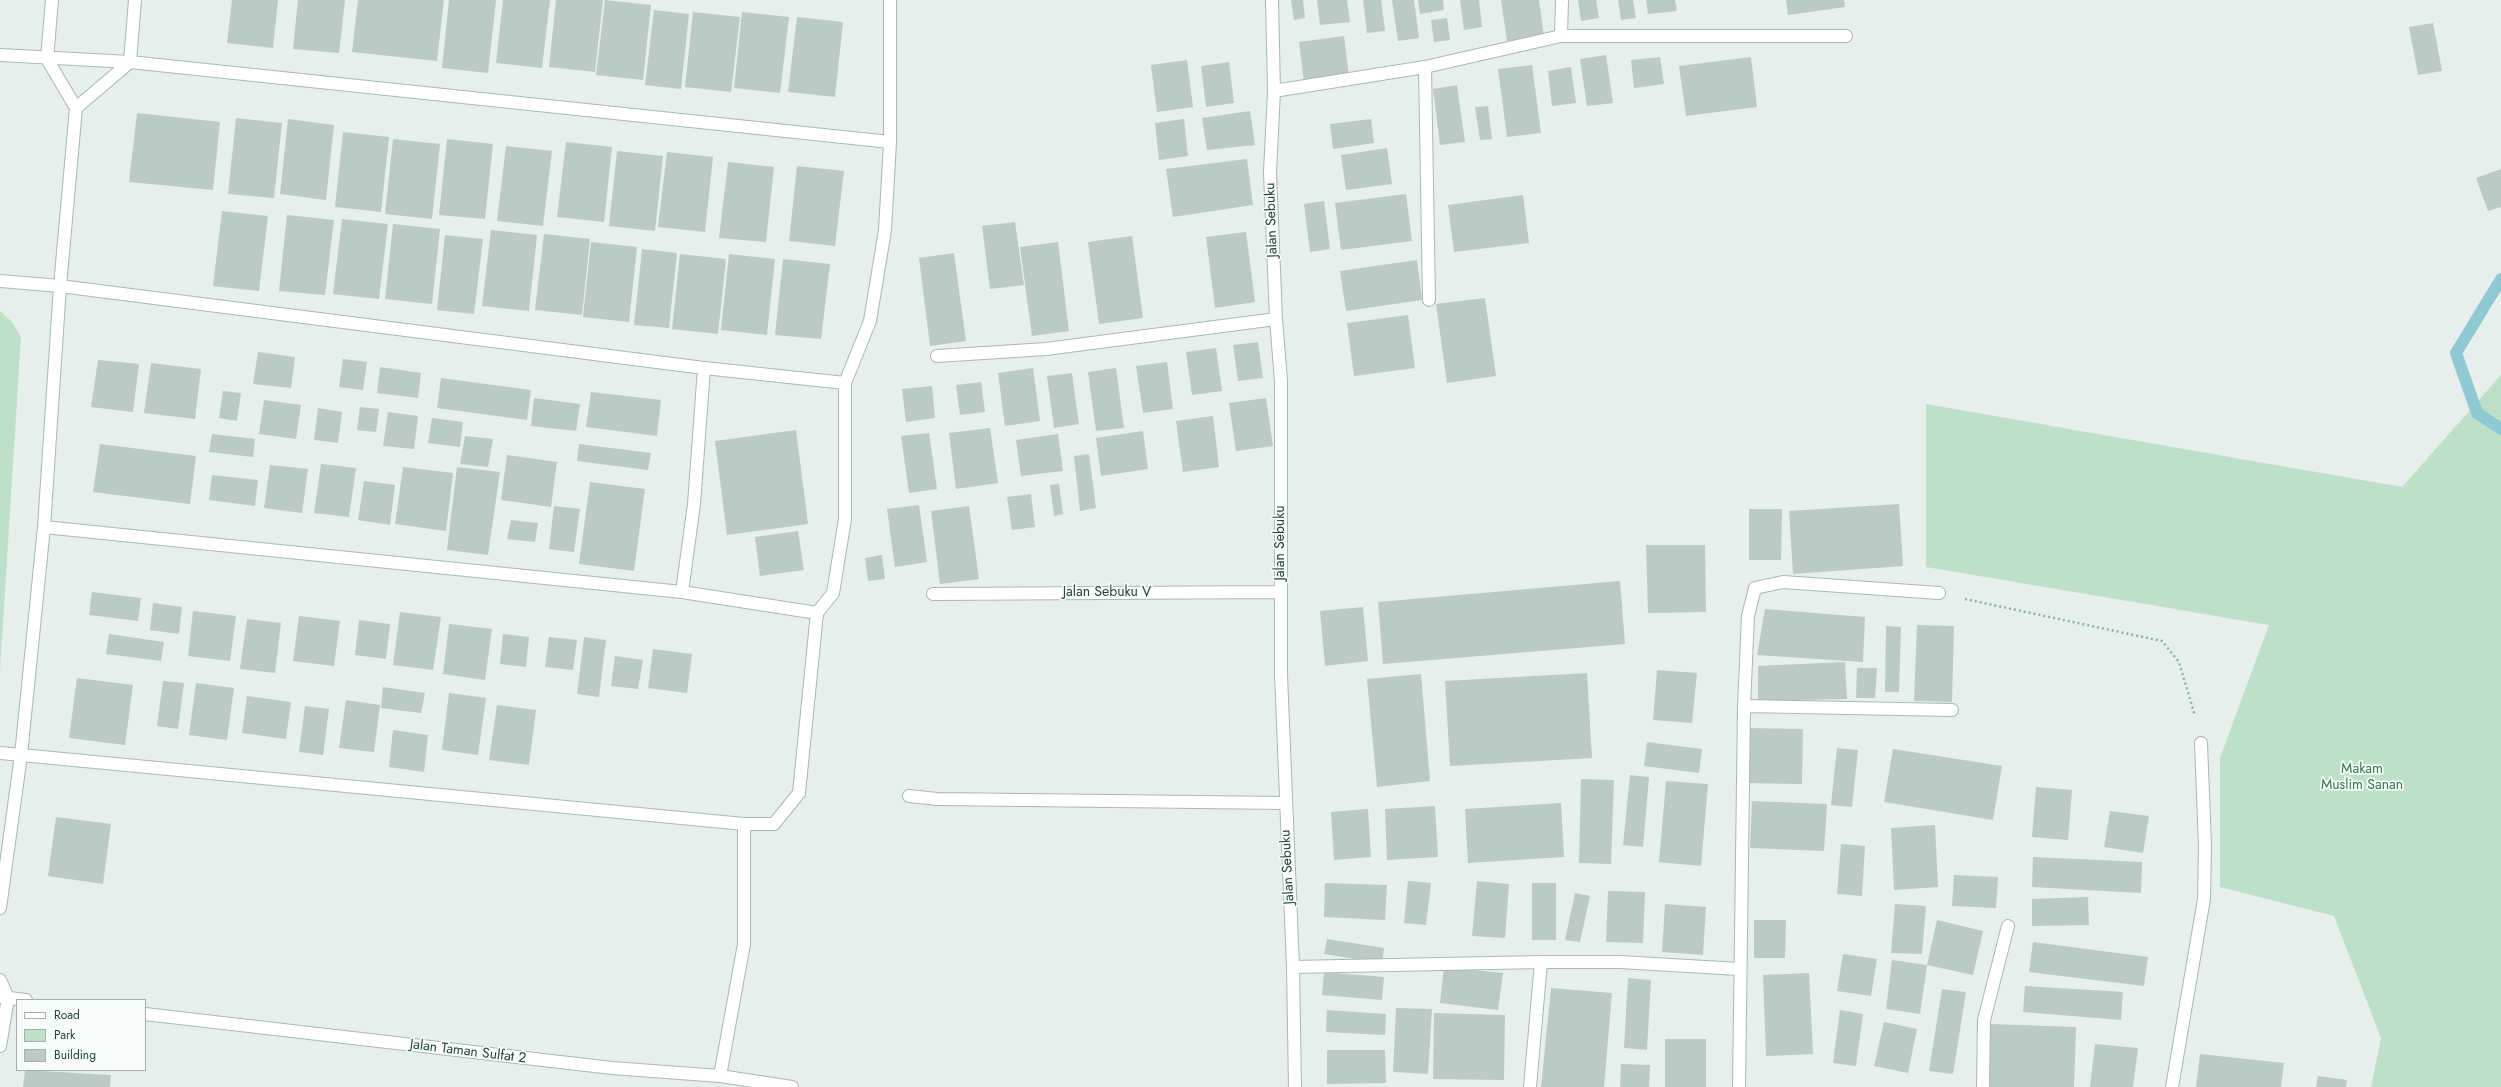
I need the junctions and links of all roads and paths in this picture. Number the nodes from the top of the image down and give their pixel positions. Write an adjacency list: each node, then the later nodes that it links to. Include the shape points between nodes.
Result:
1 (52, 0): 9 (street)
2 (135, 0): 10 (street)
3 (890, 0): 14 (street)
4 (1272, 0): 12 (street, Jalan Sebuku)
5 (1562, 0): 6 (street)
6 (1561, 36): 7 (street); 11 (street)
7 (1846, 36)
8 (0, 55): 9 (street)
9 (47, 59): 10 (street); 13 (street)
10 (130, 62): 13 (street); 14 (street)
11 (1425, 67): 12 (street); 17 (street)
12 (1274, 91): 18 (street, Jalan Sebuku, via 1270,172)
13 (76, 108): 16 (street)
14 (890, 142): 21 (street, via 885,230 870,321)
15 (0, 281): 16 (street)
16 (60, 286): 20 (street); 22 (street)
17 (1429, 300)
18 (1276, 319): 19 (street, via 1046,349); 24 (street, Jalan Sebuku, via 1281,382)
19 (937, 356)
20 (704, 368): 21 (street); 23 (street, via 694,504)
21 (845, 383): 27 (street, via 845,519 833,593)
22 (44, 527): 23 (street); 32 (street)
23 (682, 592): 27 (street)
24 (1281, 592): 26 (street, Jalan Sebuku V); 34 (street, Jalan Sebuku)
25 (1939, 593): 28 (street, via 1783,582 1756,588 1748,616); 30 (path, via 2162,641 2179,662 2189,690)
26 (933, 594)
27 (817, 613): 35 (street, via 799,793 774,824)
28 (1744, 706): 29 (street); 40 (street)
29 (1952, 710)
30 (2201, 743): 52 (street, via 2205,846 2204,899)
31 (0, 753): 32 (street)
32 (21, 755): 35 (street); 36 (street)
33 (909, 796): 34 (street, via 937,799)
34 (1285, 803): 39 (street, Jalan Sebuku)
35 (744, 824): 46 (street, via 744,944)
36 (0, 908)
37 (2008, 926): 51 (street, via 1984,1020)
38 (1541, 962): 39 (street); 40 (street, via 1620,962); 49 (street)
39 (1293, 967): 48 (street, Jalan Sebuku)
40 (1740, 969): 50 (street)
41 (0, 980): 42 (street)
42 (4, 998): 43 (street); 45 (street)
43 (16, 999)
44 (146, 1014): 46 (street, Jalan Taman Sulfat 2, via 582,1065)
45 (0, 1046)
46 (720, 1076): 47 (street, Jalan Taman Sulfat 2)
47 (792, 1087)
48 (1295, 1087)
49 (1530, 1087)
50 (1739, 1087)
51 (1983, 1087)
52 (2172, 1087)

